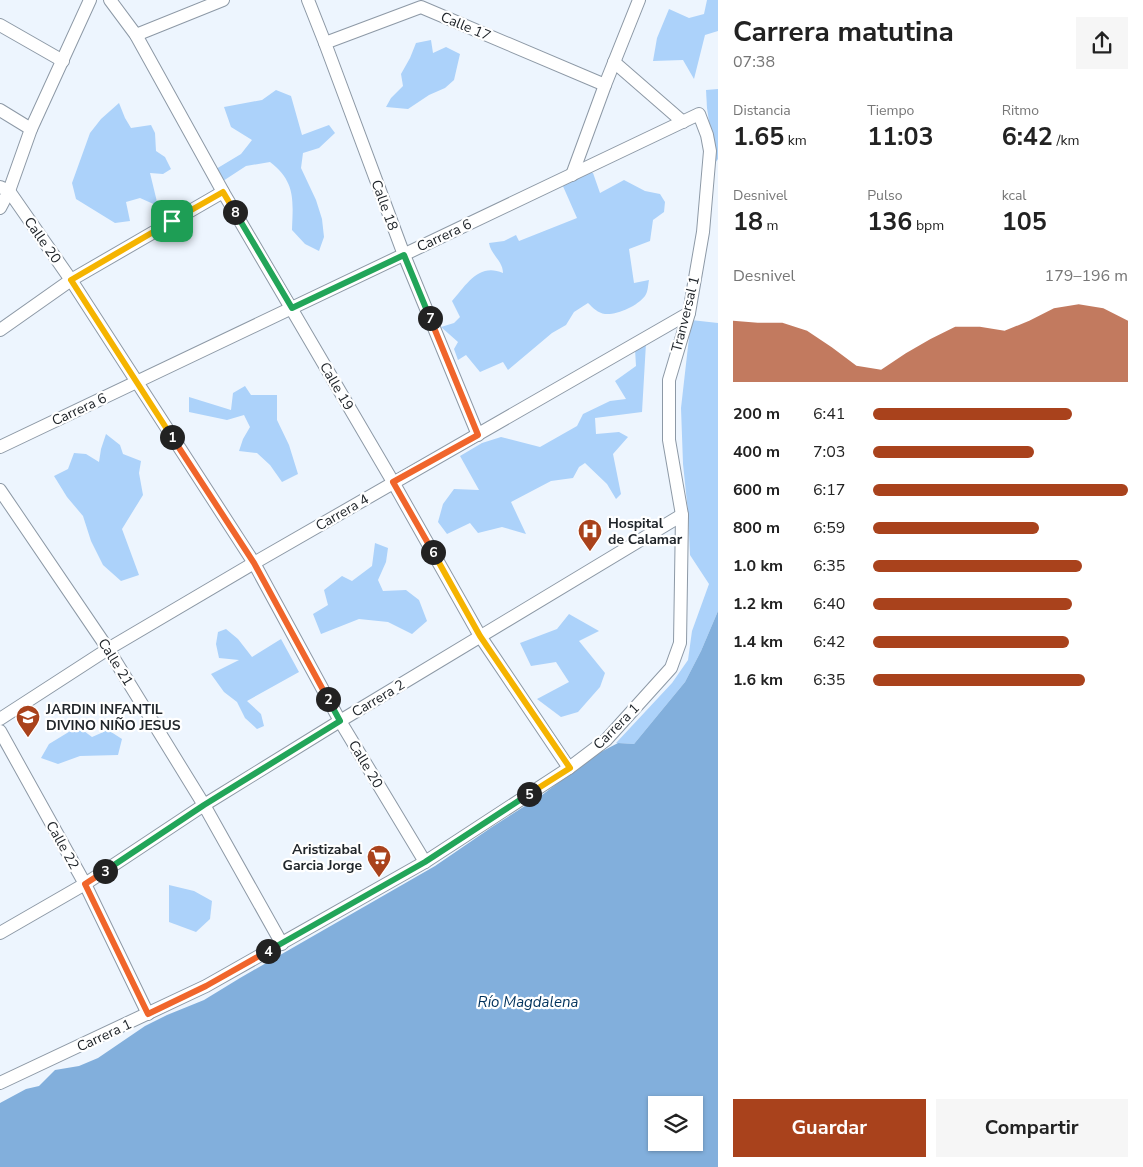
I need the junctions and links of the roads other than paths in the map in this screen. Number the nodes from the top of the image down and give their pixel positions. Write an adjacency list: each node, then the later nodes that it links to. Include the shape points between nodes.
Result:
1 (90, 0): 9 (street)
2 (110, 0): 7 (street, Calle 19)
3 (223, 0): 7 (street)
4 (308, 0): 8 (street, Calle 18)
5 (639, 0): 10 (street)
6 (0, 24): 9 (street)
7 (136, 35): 18 (street, Calle 19)
8 (326, 43): 11 (street, Calle 17, via 421,7); 20 (street, Calle 18)
9 (63, 61): 15 (street)
10 (614, 62): 11 (street); 14 (street)
11 (605, 84): 16 (street)
12 (0, 110): 15 (street)
13 (699, 114): 14 (street, Carrera 6); 23 (street, Tranversal 1, via 710,151 703,232)
14 (683, 122): 16 (street, Carrera 6)
15 (32, 129): 17 (street)
16 (572, 175): 20 (street, Carrera 6)
17 (4, 189): 19 (street); 21 (street, Calle 20)
18 (223, 192): 21 (street); 22 (street, Calle 19)
19 (0, 208)
20 (404, 255): 22 (street, Carrera 6); 26 (street, Calle 18)
21 (71, 280): 24 (street); 25 (street, Calle 20)
22 (292, 308): 25 (street, Carrera 6); 28 (street, Calle 19)
23 (689, 313): 26 (street, Carrera 4); 30 (street, Tranversal 1, via 669,380 669,434)
24 (0, 330)
25 (136, 382): 27 (street, Carrera 6); 31 (street, Calle 20)
26 (478, 435): 28 (street, Carrera 4)
27 (0, 447)
28 (393, 482): 31 (street, Carrera 4); 32 (street, Calle 19)
29 (0, 490): 33 (street, Calle 21)
30 (682, 515): 32 (street, Carrera 2); 37 (street, Carrera 1, via 680,643 671,668 606,740)
31 (254, 563): 33 (street, Carrera 4); 35 (street, Calle 20)
32 (480, 636): 35 (street, Carrera 2); 37 (street, Calle 19)
33 (108, 649): 34 (street, Carrera 4); 38 (street, Calle 21)
34 (0, 719)
35 (340, 721): 38 (street, Carrera 2); 39 (street, Calle 20)
36 (0, 731): 40 (street, Calle 22)
37 (570, 768): 39 (street, Carrera 1)
38 (204, 805): 40 (street, Carrera 2); 42 (street, Calle 21)
39 (425, 862): 42 (street, Carrera 1)
40 (85, 884): 41 (street, Carrera 2); 43 (street, Calle 22)
41 (0, 933)
42 (282, 944): 43 (street, Carrera 1)
43 (148, 1014): 44 (street, Carrera 1)
44 (0, 1083)

